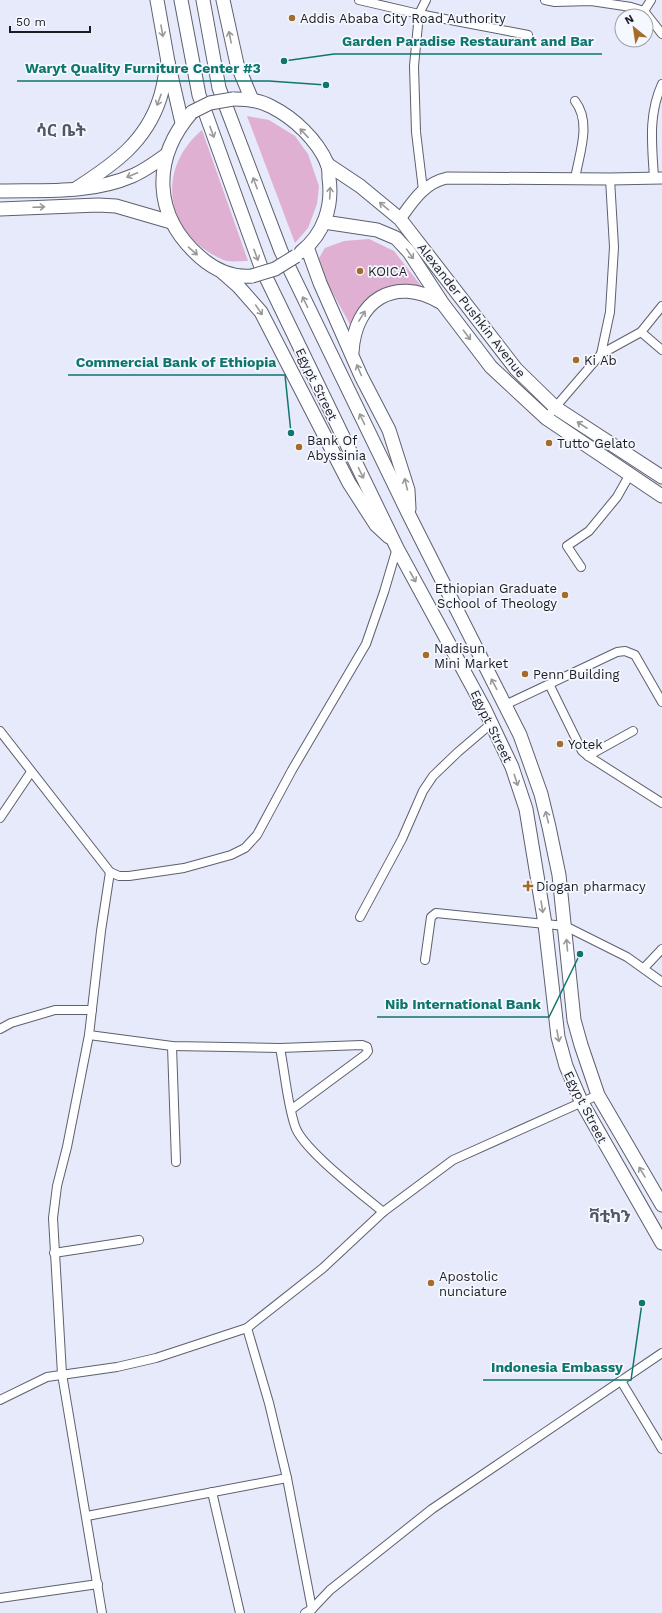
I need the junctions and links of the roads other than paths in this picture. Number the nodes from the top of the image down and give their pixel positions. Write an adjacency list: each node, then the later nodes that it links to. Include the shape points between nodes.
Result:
1 (157, 0): 13 (main road, one-way to 13)
2 (181, 0): 44 (main road, Egypt Street, one-way to 44, via 199,96 261,267)
3 (203, 0): 43 (main road, Egypt Street, one-way to 3, via 281,251 219,88)
4 (224, 0): 15 (main road, one-way to 4, via 237,64)
5 (359, 0): 9 (street)
6 (426, 0): 9 (street)
7 (545, 0): 8 (street, via 591,1)
8 (634, 8)
9 (419, 14): 12 (street); 24 (street, via 414,66 416,132)
10 (654, 24): 11 (street)
11 (662, 34)
12 (528, 35)
13 (168, 62): 17 (main road); 23 (main road, one-way to 23, via 160,98 148,126 133,146 114,164)
14 (662, 84): 20 (street, via 651,128)
15 (252, 100): 17 (main road, bridge, via 233,99 210,103 192,112); 19 (main road, one-way to 15, via 318,149 288,116 271,106)
16 (575, 101): 21 (street, via 582,109 584,130)
17 (182, 123): 18 (main road, via 172,138)
18 (166, 155): 23 (main road, one-way to 23, via 132,176 101,186); 28 (main road, via 162,178 164,200)
19 (327, 164): 27 (main road, Alexander Pushkin Avenue, one-way to 19, via 360,186); 29 (main road, one-way to 19, via 331,191)
20 (658, 178): 22 (street)
21 (575, 179): 22 (street); 24 (street, via 447,178 436,180)
22 (610, 180): 37 (street, via 614,247 610,312)
23 (74, 190): 25 (main road)
24 (423, 190): 27 (street)
25 (0, 191)
26 (0, 209): 28 (main road, one-way to 28, via 116,206)
27 (400, 219): 38 (main road, Alexander Pushkin Avenue, via 516,370)
28 (171, 222): 31 (main road, one-way to 31, via 185,244)
29 (324, 222): 30 (main road, via 318,235); 32 (main road, Alexander Pushkin Avenue, one-way to 32, via 377,230 396,238 409,252)
30 (307, 247): 31 (main road, bridge, via 275,269 252,276 240,277); 36 (main road, via 320,283)
31 (222, 272): 44 (main road, one-way to 44, via 240,287 261,312 349,483 376,525)
32 (443, 304): 36 (main road, one-way to 32, via 352,339 358,321 367,307 377,300 396,291 417,292); 39 (main road, Alexander Pushkin Avenue, one-way to 39, via 491,368)
33 (662, 306): 34 (street)
34 (641, 332): 35 (street); 37 (street)
35 (662, 350)
36 (352, 353): 43 (main road, one-way to 36, via 408,490 398,452 390,430 361,376)
37 (601, 354): 38 (street)
38 (556, 408): 39 (street); 41 (main road, Alexander Pushkin Avenue, one-way to 38)
39 (546, 418): 40 (main road, Alexander Pushkin Avenue)
40 (630, 474): 42 (main road, Alexander Pushkin Avenue); 45 (street, via 617,497 589,531 567,546)
41 (662, 477)
42 (662, 496)
43 (410, 517): 48 (main road, Egypt Street, one-way to 43)
44 (396, 545): 49 (main road, Egypt Street, one-way to 49); 56 (street, via 384,592 366,644 257,835 245,848 231,855 184,868 129,876 119,876)
45 (581, 567)
46 (550, 686): 47 (street, via 625,650 634,655); 48 (street); 52 (street, via 572,734)
47 (662, 702)
48 (505, 705): 59 (main road, Egypt Street, one-way to 48, via 558,875 541,794 520,735)
49 (492, 723): 57 (street, via 433,776); 58 (main road, Egypt Street, one-way to 58, via 512,767 526,809)
50 (0, 731): 53 (street)
51 (633, 731): 52 (street)
52 (588, 756): 54 (street)
53 (31, 772): 55 (street); 56 (street)
54 (662, 803)
55 (0, 818)
56 (110, 872): 64 (street)
57 (360, 916)
58 (545, 924): 59 (street); 61 (street, via 436,913 431,917); 70 (main road, Egypt Street, one-way to 70, via 558,1037 566,1066)
59 (565, 926): 62 (street); 69 (main road, Egypt Street, one-way to 59, via 574,1020)
60 (662, 948): 62 (street)
61 (425, 960)
62 (644, 968): 63 (street)
63 (662, 982)
64 (92, 1010): 65 (street, via 56,1010 11,1023); 66 (street)
65 (0, 1029)
66 (90, 1035): 67 (street); 77 (street, via 57,1186 53,1218)
67 (172, 1046): 68 (street); 72 (street)
68 (280, 1048): 71 (street); 71 (street, via 362,1045 368,1050 365,1055)
69 (598, 1094): 70 (street); 73 (main road, Egypt Street, one-way to 69)
70 (581, 1101): 74 (street, via 453,1160); 76 (main road, Egypt Street)
71 (292, 1109): 74 (street, via 295,1128 309,1148)
72 (176, 1162)
73 (662, 1205)
74 (383, 1212): 78 (street, via 323,1268)
75 (139, 1240): 77 (street)
76 (662, 1243)
77 (54, 1253): 80 (street)
78 (247, 1328): 80 (street, via 156,1358 117,1367); 84 (street)
79 (661, 1356): 81 (street)
80 (62, 1374): 82 (street, via 47,1377); 86 (street)
81 (621, 1381): 83 (street); 89 (street, via 432,1509 330,1590)
82 (0, 1400)
83 (662, 1449)
84 (287, 1478): 85 (street); 89 (street)
85 (212, 1492): 86 (street); 91 (street)
86 (87, 1516): 87 (street)
87 (98, 1584): 88 (street); 90 (street)
88 (0, 1598)
89 (308, 1611)
90 (102, 1613)
91 (240, 1613)

